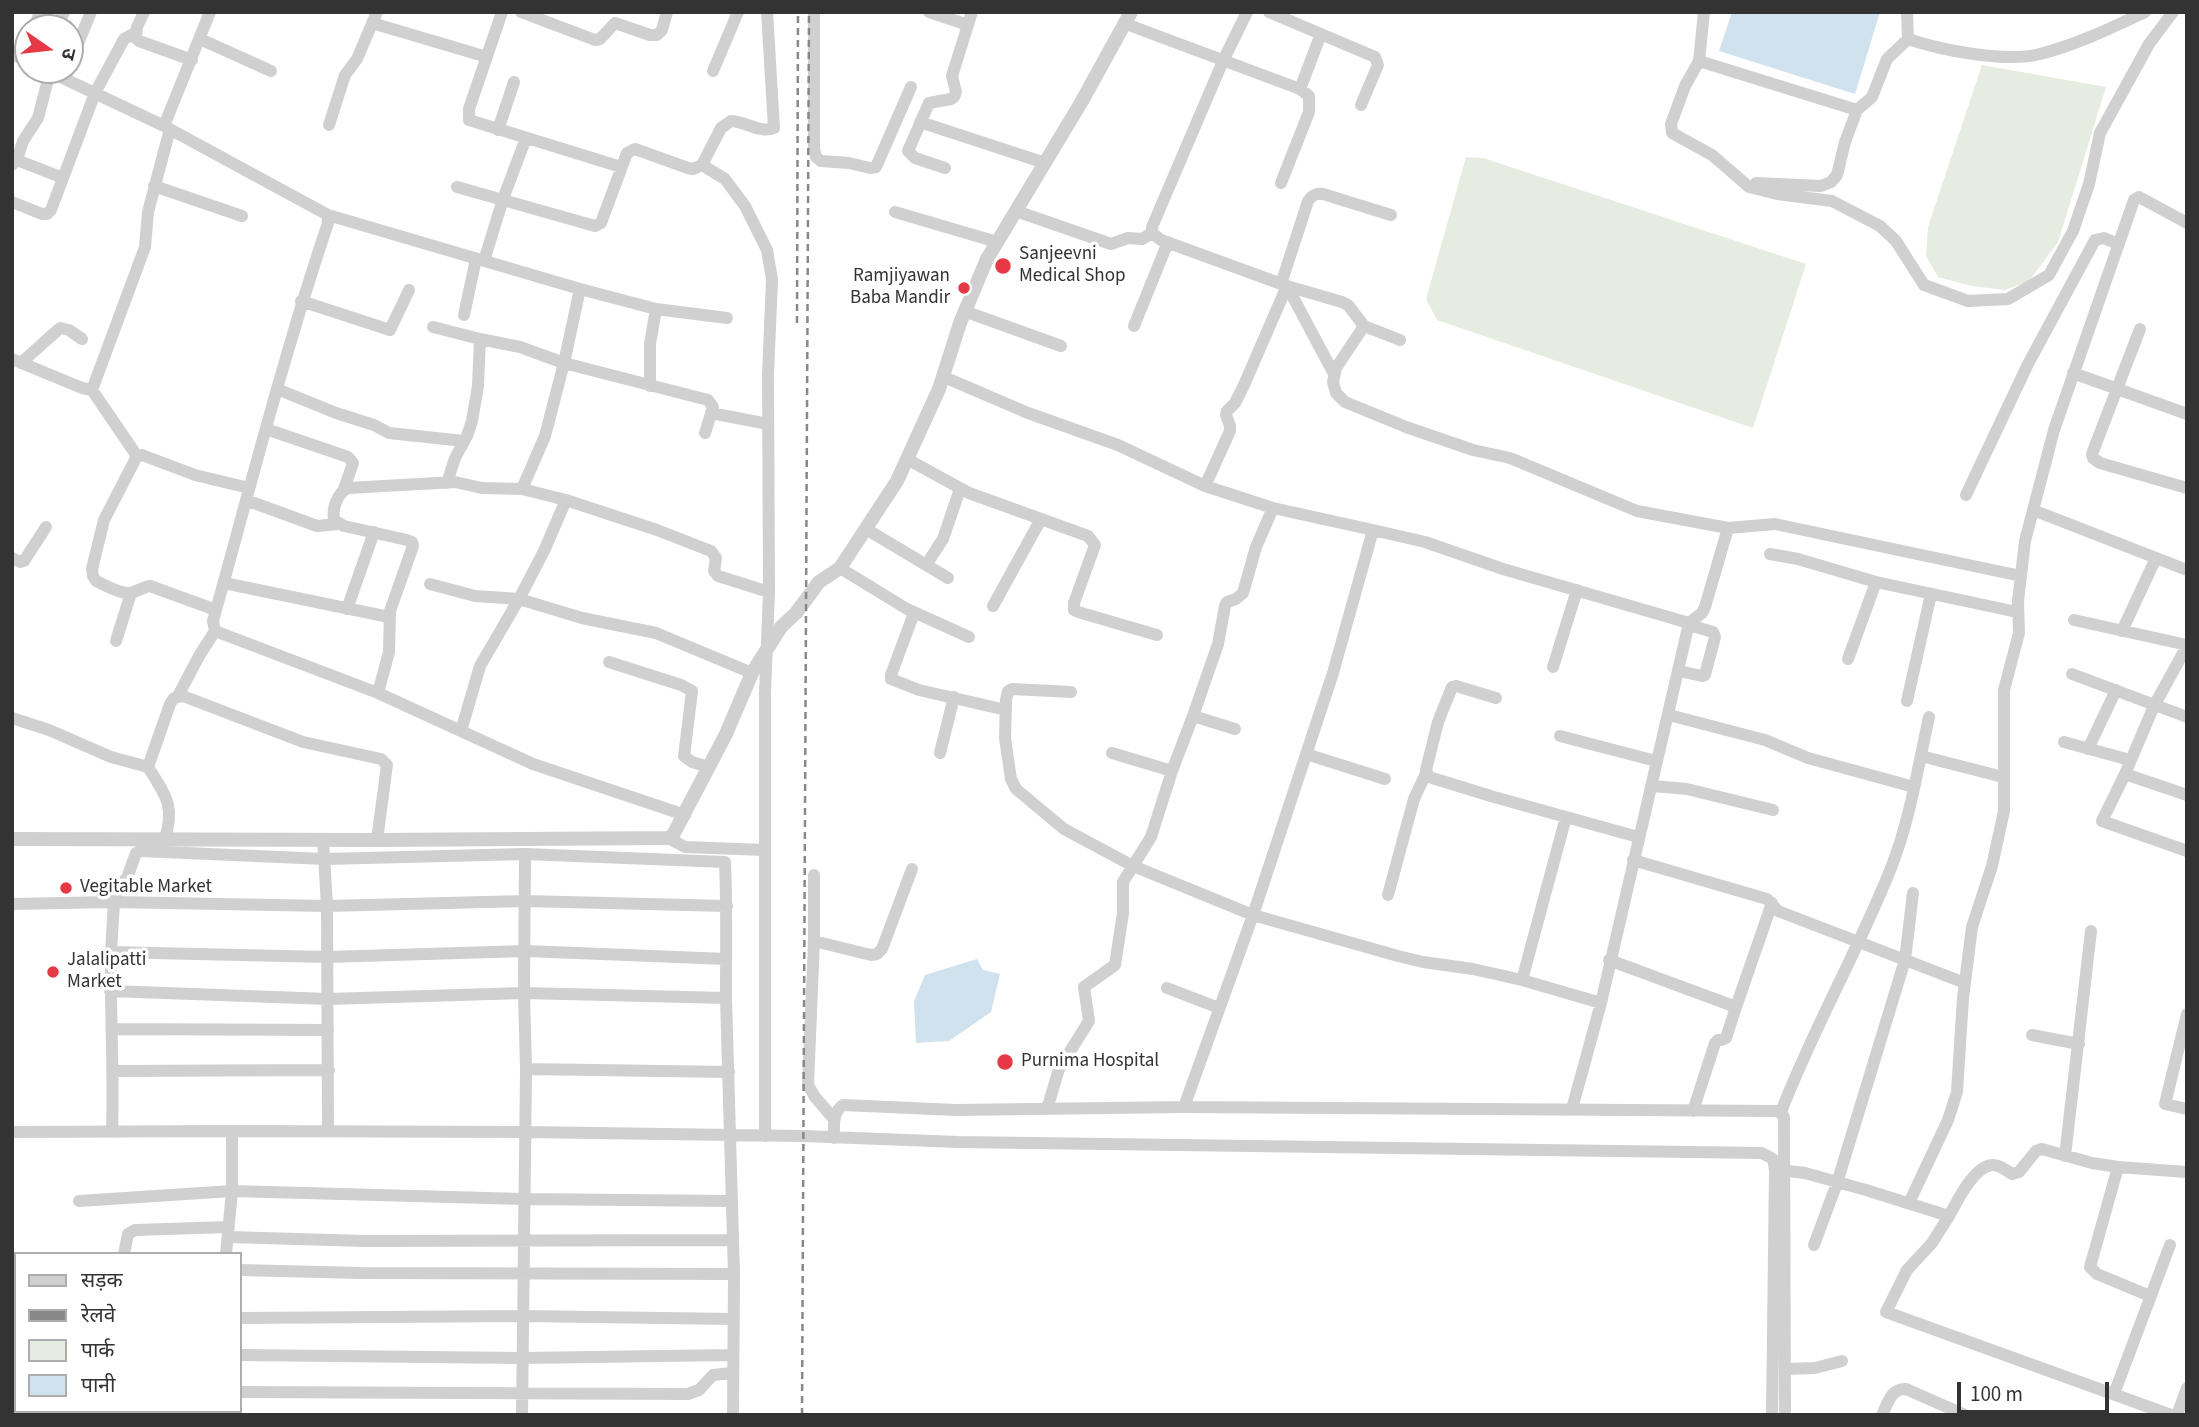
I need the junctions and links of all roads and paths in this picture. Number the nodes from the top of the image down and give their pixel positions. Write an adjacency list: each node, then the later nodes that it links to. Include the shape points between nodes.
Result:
1 (91, 12): 20 (street)
2 (144, 12): 21 (street)
3 (211, 12): 23 (street)
4 (502, 12): 25 (street)
5 (521, 12): 6 (street, via 595,40 615,23 657,35)
6 (667, 12)
7 (738, 12): 30 (street)
8 (767, 12): 46 (street, via 774,128 765,131 731,121 722,128)
9 (814, 12): 34 (street, via 814,149 821,161 876,167)
10 (929, 12): 18 (street)
11 (1247, 12): 27 (street)
12 (1269, 12): 22 (street)
13 (1704, 12): 28 (street)
14 (1907, 12): 24 (street)
15 (2145, 12): 24 (street, via 2038,55 1994,57)
16 (2173, 12): 50 (street, via 2099,133 2073,231 2049,275 2008,299 1968,301 1924,285 1896,241 1880,226 1832,201 1777,194)
17 (374, 18): 25 (street); 40 (street, via 345,75)
18 (970, 18): 39 (street, via 952,76 954,97 929,103)
19 (1128, 18): 27 (street); 45 (street)
20 (84, 29)
21 (135, 33): 26 (street, via 139,41); 36 (street, via 124,39)
22 (1321, 34): 35 (street); 37 (street, via 1378,60)
23 (200, 39): 26 (street); 29 (street)
24 (1908, 39): 38 (street, via 1887,59 1872,97)
25 (487, 57): 42 (street, via 468,115 472,122)
26 (192, 60): 41 (street)
27 (1223, 61): 35 (street); 62 (street)
28 (1699, 61): 38 (street); 50 (street, via 1685,86 1672,133 1712,155)
29 (271, 71)
30 (713, 71)
31 (514, 82): 42 (street)
32 (45, 84): 44 (street, via 38,118)
33 (81, 84): 36 (street)
34 (911, 86)
35 (1300, 89): 51 (street, via 1310,103)
36 (95, 93): 41 (street); 49 (street)
37 (1362, 105)
38 (1857, 110): 50 (street, via 1831,182 1821,186)
39 (920, 121): 45 (street); 48 (street, via 908,151)
40 (329, 125)
41 (167, 127): 52 (street); 58 (street)
42 (498, 130): 43 (street)
43 (526, 138): 47 (street); 54 (street)
44 (15, 163): 49 (street)
45 (1045, 163): 56 (street)
46 (702, 165): 47 (street, via 688,168 635,149 627,153); 94 (street, via 724,179 738,197 767,250 772,279)
47 (621, 167): 54 (street, via 598,225)
48 (945, 168)
49 (63, 178): 55 (street, via 47,214)
50 (1743, 182)
51 (1281, 183)
52 (154, 186): 60 (street); 91 (street, via 145,247)
53 (457, 187): 54 (street)
54 (503, 199): 66 (street)
55 (12, 202)
56 (1016, 211): 62 (street, via 1111,244); 63 (street)
57 (895, 212): 63 (street)
58 (328, 215): 66 (street); 70 (street)
59 (1391, 215): 67 (street, via 1324,194 1312,195)
60 (242, 216)
61 (2187, 223): 65 (street, via 2136,198)
62 (1152, 233): 64 (street)
63 (997, 242): 72 (street)
64 (1168, 242): 67 (street); 75 (street)
65 (2118, 244): 85 (street); 107 (street, via 2104,238 2095,240 2028,364)
66 (480, 260): 68 (street); 73 (street)
67 (1284, 285): 76 (street, via 1348,305); 86 (street); 101 (street, via 1244,385 1227,411 1230,431)
68 (580, 289): 71 (street); 84 (street)
69 (409, 290): 70 (street, via 390,330)
70 (301, 301): 89 (street)
71 (656, 309): 74 (street); 88 (street)
72 (964, 311): 82 (street); 87 (street)
73 (464, 315)
74 (727, 318)
75 (1134, 326)
76 (1364, 326): 81 (street); 86 (street)
77 (433, 327): 80 (street)
78 (2140, 329): 90 (street)
79 (82, 339): 83 (street, via 60,328)
80 (480, 339): 84 (street); 97 (street, via 478,386)
81 (1400, 340)
82 (1061, 345)
83 (17, 361): 91 (street)
84 (564, 363): 88 (street); 104 (street, via 545,436)
85 (2073, 373): 90 (street); 110 (street)
86 (1334, 374): 114 (street, via 1340,399 1406,427 1510,458 1637,511)
87 (944, 377): 99 (street); 101 (street, via 1118,445)
88 (650, 386): 92 (street, via 708,400)
89 (277, 389): 95 (street); 97 (street, via 389,433)
90 (2118, 389): 93 (street); 102 (street, via 2093,458)
91 (92, 390): 98 (street)
92 (711, 413): 94 (street); 96 (street)
93 (2187, 414)
94 (768, 424): 130 (street)
95 (266, 429): 103 (street, via 351,459); 106 (street)
96 (705, 433)
97 (464, 441): 100 (street)
98 (137, 456): 106 (street); 131 (street, via 104,520 92,569 96,580)
99 (907, 459): 105 (street); 115 (street)
100 (447, 483): 103 (street); 104 (street)
101 (1205, 486): 109 (street)
102 (2187, 488)
103 (344, 489): 112 (street, via 333,515)
104 (522, 489): 108 (street)
105 (960, 489): 111 (street); 121 (street, via 943,539)
106 (247, 494): 112 (street, via 317,526); 127 (street)
107 (1966, 495)
108 (566, 500): 130 (street, via 711,551 718,576); 133 (street)
109 (1273, 508): 116 (street); 165 (street, via 1243,593 1225,606 1218,643)
110 (2033, 510): 120 (street); 124 (street)
111 (1041, 519): 134 (street); 144 (street, via 1088,536 1094,545 1074,610)
112 (338, 524): 117 (street)
113 (46, 527): 119 (street, via 23,561)
114 (1728, 528): 124 (street, via 1775,524); 141 (street, via 1705,607)
115 (866, 529): 121 (street); 122 (street)
116 (1373, 530): 129 (street); 176 (street)
117 (374, 532): 135 (street); 139 (street, via 407,540 413,546)
118 (1770, 554): 126 (street)
119 (12, 558)
120 (2156, 558): 123 (street); 143 (street)
121 (926, 565): 125 (street)
122 (841, 568): 138 (street); 148 (street, via 820,582)
123 (2187, 570)
124 (2021, 576): 137 (street)
125 (948, 579)
126 (1876, 582): 132 (street); 149 (street)
127 (223, 583): 135 (street); 136 (street)
128 (430, 584): 133 (street, via 475,596)
129 (1577, 590): 141 (street); 151 (street)
130 (769, 592): 148 (street)
131 (131, 593): 136 (street, via 150,586); 146 (street)
132 (1931, 594): 137 (street); 161 (street)
133 (519, 599): 153 (street, via 656,633); 170 (street, via 480,666)
134 (993, 606)
135 (347, 609): 139 (street)
136 (216, 610): 142 (street)
137 (2017, 612): 185 (street, via 2018,640 2004,690)
138 (914, 613): 145 (street); 159 (street, via 891,679)
139 (389, 617): 157 (street, via 389,652)
140 (2074, 620): 143 (street)
141 (1689, 624): 152 (street); 152 (street, via 1715,634 1710,660 1702,676)
142 (215, 631): 157 (street); 158 (street)
143 (2122, 631): 147 (street)
144 (1157, 635)
145 (968, 638)
146 (116, 641)
147 (2187, 646): 162 (street)
148 (766, 651): 153 (street); 199 (street)
149 (1848, 659)
150 (609, 662): 181 (street, via 692,691 684,755)
151 (1553, 667)
152 (1679, 671): 164 (street)
153 (752, 673): 181 (street)
154 (2072, 674): 155 (street)
155 (2116, 690): 162 (street); 173 (street)
156 (1071, 692): 163 (street, via 1008,691)
157 (378, 694): 170 (street)
158 (178, 696): 180 (street, via 170,704); 198 (street, via 303,742 386,761)
159 (954, 698): 163 (street); 174 (street)
160 (1496, 698): 183 (street, via 1452,687)
161 (1907, 702)
162 (2154, 706): 167 (street); 178 (street)
163 (1006, 710): 204 (street, via 1006,745 1016,789 1064,829)
164 (1669, 715): 179 (street); 188 (street)
165 (1193, 716): 169 (street); 182 (street)
166 (1930, 717): 177 (street)
167 (2187, 717)
168 (12, 718): 180 (street, via 111,757)
169 (1236, 729)
170 (461, 731): 191 (street, via 533,764)
171 (1560, 736): 179 (street)
172 (2064, 742): 173 (street)
173 (2088, 748): 178 (street)
174 (940, 752)
175 (1112, 753): 182 (street)
176 (1306, 754): 186 (street); 215 (street)
177 (1921, 756): 185 (street); 188 (street)
178 (2130, 760): 184 (street)
179 (1656, 761): 187 (street)
180 (148, 766): 196 (street, via 170,806)
181 (709, 767): 191 (street)
182 (1172, 771): 204 (street, via 1151,837)
183 (1426, 774): 192 (street); 208 (street, via 1414,799)
184 (2125, 774): 189 (street); 200 (street, via 2102,821)
185 (2003, 777): 226 (street, via 2004,811 1972,927)
186 (1385, 779)
187 (1653, 786): 190 (street, via 1688,789); 193 (street)
188 (1914, 787): 218 (street, via 1891,867)
189 (2187, 795)
190 (1773, 810)
191 (685, 815): 194 (street)
192 (1566, 817): 193 (street); 225 (street)
193 (1638, 837): 203 (street)
194 (668, 838): 198 (street); 199 (street, via 685,847)
195 (12, 839): 196 (street)
196 (165, 839): 197 (street)
197 (323, 839): 198 (street); 202 (street)
198 (377, 840)
199 (764, 850): 257 (street)
200 (2187, 851)
201 (525, 854): 202 (street); 209 (street); 214 (street, via 725,862)
202 (325, 859): 210 (street, via 140,851); 213 (street)
203 (1633, 860): 211 (street); 223 (street)
204 (1133, 866): 215 (street); 245 (street, via 1123,882 1115,965 1084,987 1089,1021 1059,1069)
205 (912, 869): 217 (street, via 877,954)
206 (814, 875): 217 (street)
207 (1913, 893): 224 (street)
208 (1388, 895)
209 (525, 901): 213 (street); 214 (street); 219 (street)
210 (114, 902): 212 (street); 213 (street); 220 (street)
211 (1772, 903): 218 (street, via 1778,911); 233 (street)
212 (12, 904)
213 (327, 906): 221 (street)
214 (726, 906): 222 (street)
215 (1253, 915): 225 (street, via 1410,959); 234 (street)
216 (2091, 931): 239 (street)
217 (814, 941): 250 (street, via 808,1085)
218 (1857, 942): 224 (street); 249 (street)
219 (526, 951): 221 (street); 222 (street); 229 (street)
220 (110, 952): 221 (street); 228 (street)
221 (327, 957): 230 (street)
222 (726, 959): 231 (street)
223 (1609, 960): 232 (street); 233 (street)
224 (1905, 960): 226 (street); 263 (street)
225 (1522, 980): 232 (street)
226 (1965, 983): 268 (street, via 1957,1092)
227 (1167, 988): 234 (street)
228 (110, 991): 230 (street); 236 (street)
229 (524, 993): 230 (street); 231 (street); 240 (street)
230 (328, 999): 237 (street)
231 (726, 999): 243 (street)
232 (1601, 1003): 246 (street)
233 (1736, 1007): 248 (street, via 1726,1038 1715,1043)
234 (1219, 1008): 244 (street)
235 (2187, 1014): 247 (street, via 2165,1104)
236 (112, 1029): 237 (street); 242 (street)
237 (328, 1030): 241 (street)
238 (2032, 1035): 239 (street)
239 (2079, 1044): 259 (street)
240 (526, 1069): 243 (street); 255 (street)
241 (329, 1070): 242 (street); 252 (street)
242 (114, 1071): 254 (street)
243 (729, 1072): 256 (street)
244 (1184, 1107): 245 (street); 246 (street)
245 (1047, 1109): 250 (street, via 843,1105)
246 (1572, 1109): 248 (street)
247 (2187, 1109)
248 (1693, 1111): 249 (street)
249 (1781, 1112): 261 (street)
250 (834, 1119): 258 (street)
251 (232, 1130): 252 (street); 254 (street); 264 (street)
252 (328, 1131): 255 (street)
253 (12, 1132): 254 (street)
254 (112, 1132)
255 (524, 1132): 256 (street); 265 (street)
256 (731, 1135): 257 (street); 267 (street)
257 (765, 1136): 258 (street)
258 (834, 1139): 261 (street, via 1762,1153)
259 (2065, 1156): 260 (street); 269 (street, via 2036,1151 2012,1174 1991,1164 1965,1186)
260 (2118, 1167): 262 (street); 280 (street, via 2090,1267)
261 (1780, 1170): 263 (street); 288 (street); 296 (street)
262 (2187, 1172)
263 (1838, 1183): 268 (street); 273 (street)
264 (232, 1191): 265 (street); 266 (street); 270 (street)
265 (523, 1199): 267 (street); 272 (street)
266 (79, 1201)
267 (731, 1201): 271 (street)
268 (1909, 1203): 269 (street)
269 (1949, 1216): 293 (street, via 1933,1243 1907,1270 1886,1312)
270 (229, 1232): 272 (street, via 366,1241); 275 (street, via 135,1230 128,1234); 276 (street)
271 (733, 1240): 272 (street); 279 (street)
272 (523, 1241): 278 (street)
273 (1814, 1244)
274 (2170, 1245): 280 (street)
275 (124, 1252)
276 (226, 1252)
277 (242, 1270): 278 (street)
278 (523, 1274): 279 (street); 281 (street)
279 (734, 1274): 283 (street)
280 (2150, 1296): 293 (street)
281 (522, 1316): 282 (street); 283 (street); 286 (street)
282 (242, 1318)
283 (734, 1319): 285 (street)
284 (242, 1355): 286 (street)
285 (732, 1355): 286 (street); 289 (street)
286 (522, 1358): 292 (street)
287 (1842, 1361): 288 (street)
288 (1786, 1370): 297 (street)
289 (732, 1373): 292 (street, via 713,1375 688,1394); 295 (street)
290 (2187, 1388): 301 (street)
291 (242, 1392): 292 (street)
292 (522, 1394): 294 (street)
293 (2114, 1394): 300 (street)
294 (522, 1415)
295 (733, 1415)
296 (1773, 1415)
297 (1785, 1415)
298 (1882, 1415): 299 (street, via 1900,1388)
299 (1965, 1415)
300 (2171, 1415)
301 (2177, 1415)

